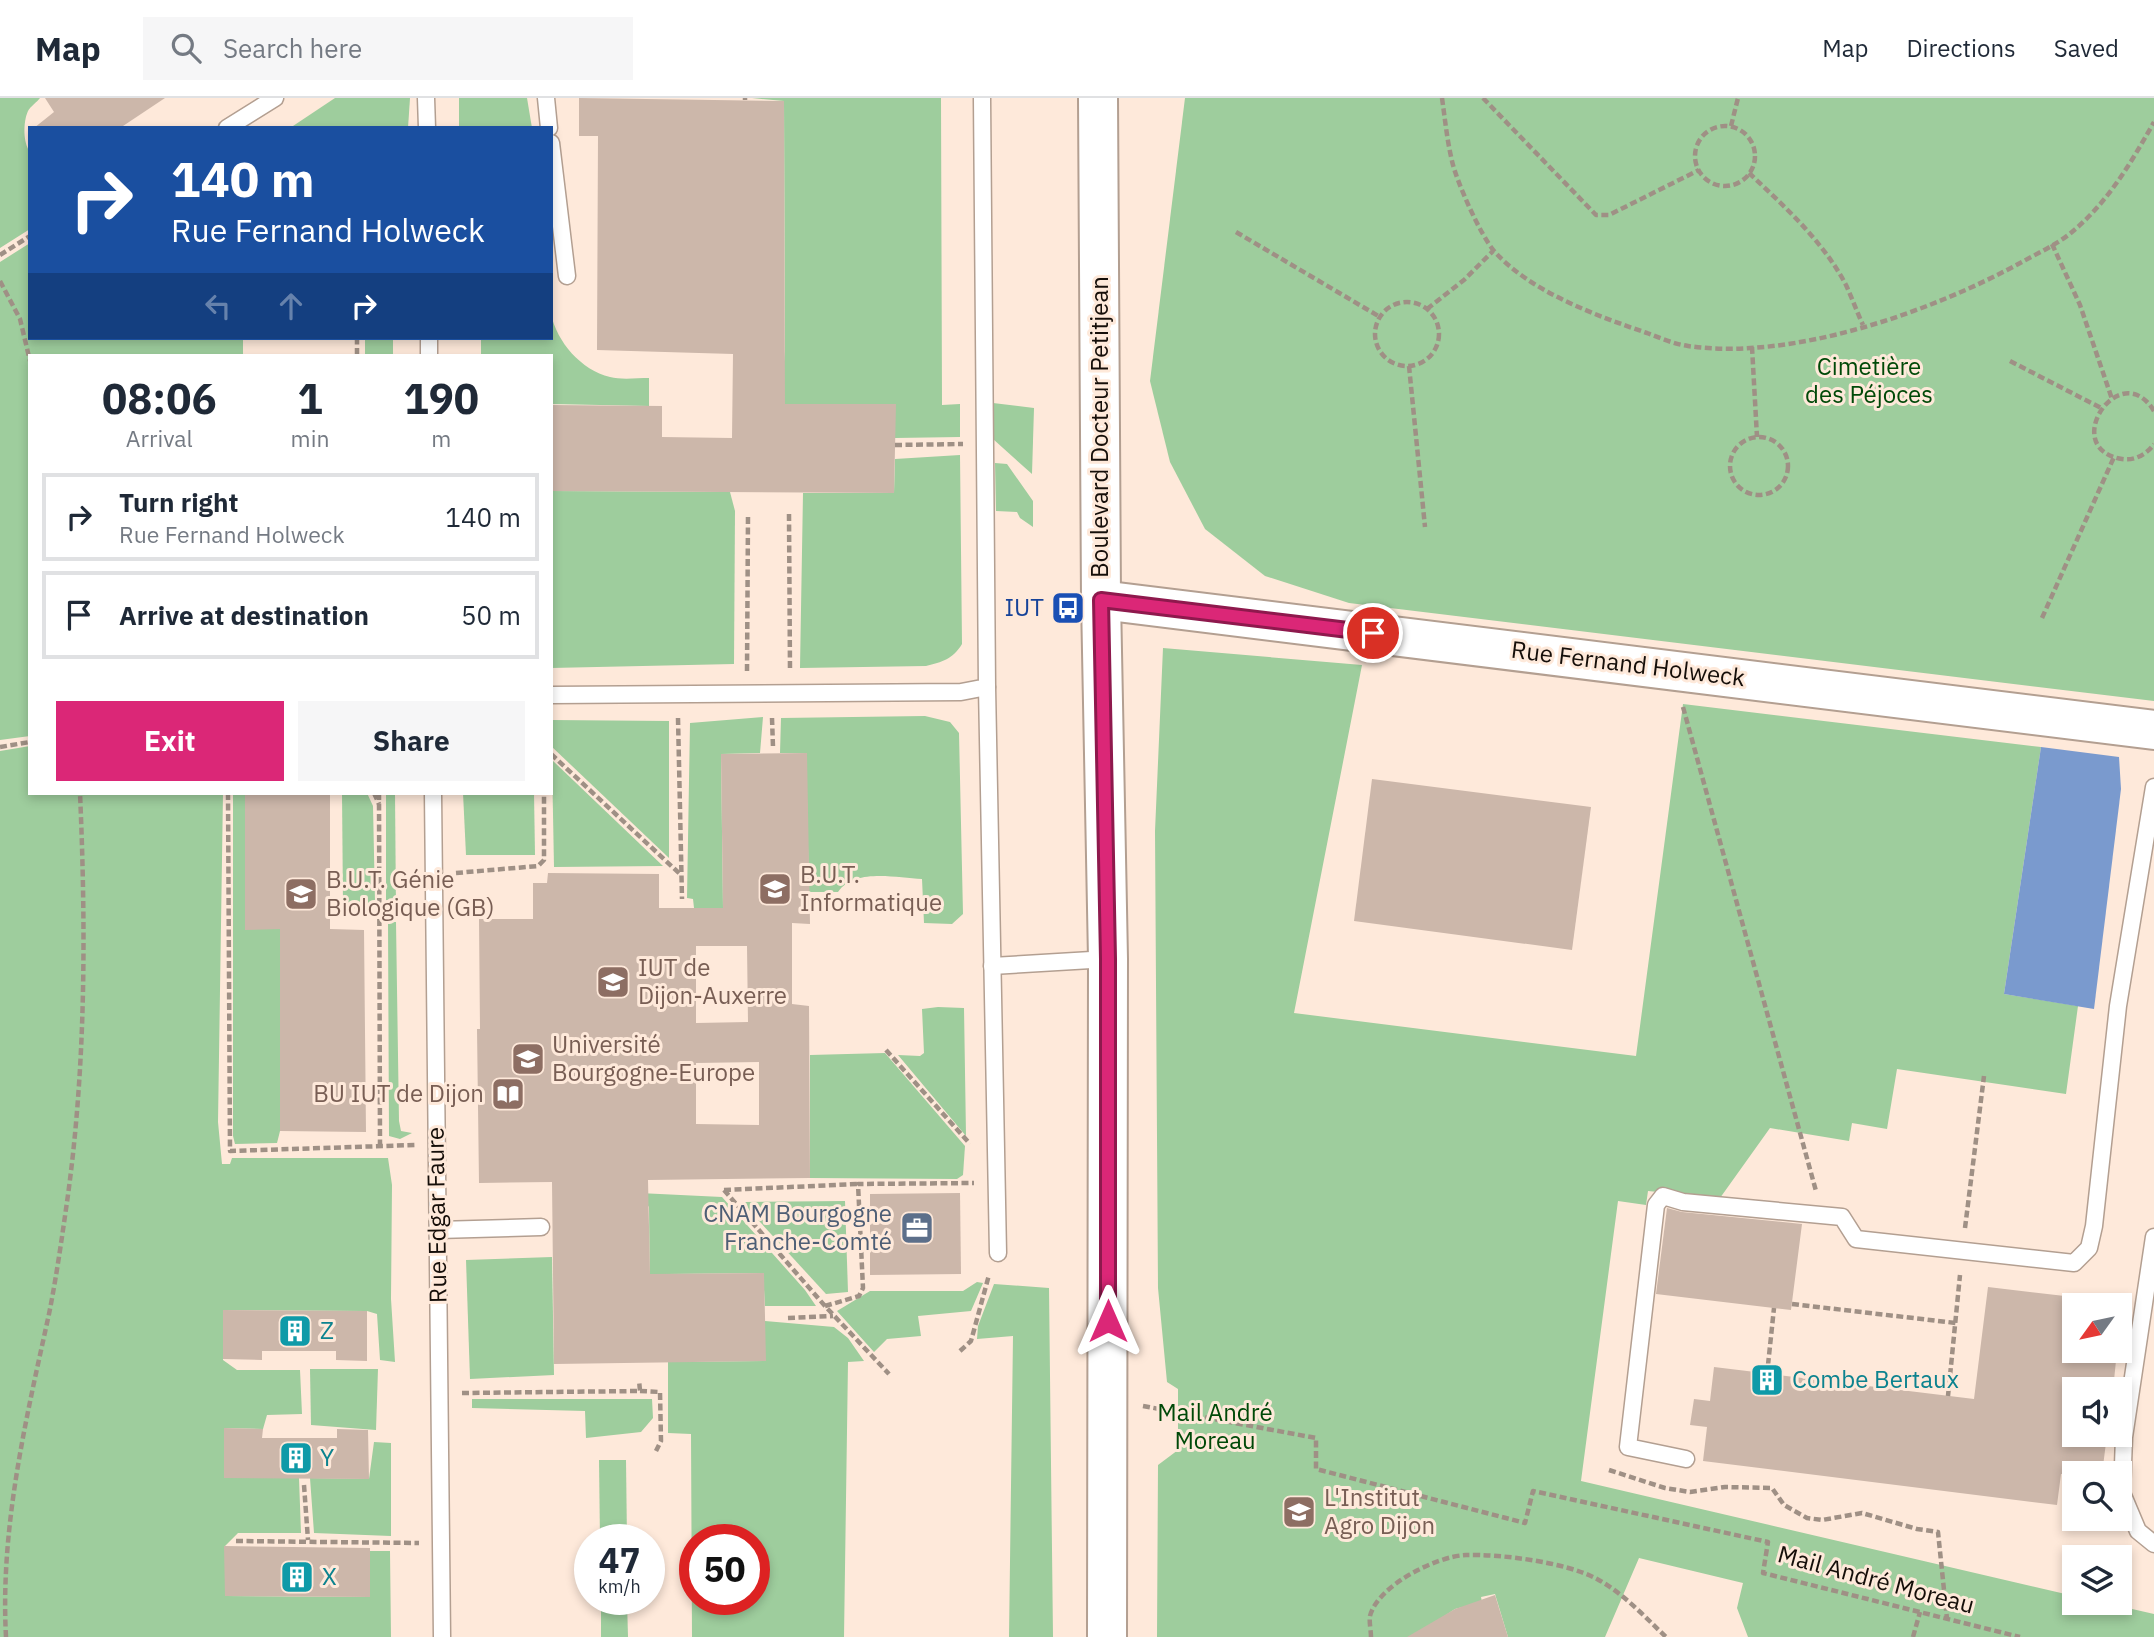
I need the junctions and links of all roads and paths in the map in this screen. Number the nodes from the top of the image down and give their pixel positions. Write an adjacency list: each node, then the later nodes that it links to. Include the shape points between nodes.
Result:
1 (275, 98): 10 (lane)
2 (426, 98): 11 (lane)
3 (546, 98): 12 (lane)
4 (982, 98): 35 (lane)
5 (1098, 98): 42 (main road, Boulevard Docteur Petitjean)
6 (1442, 98): 20 (path, via 1452,164)
7 (1483, 98): 15 (path, via 1596,215 1609,215)
8 (1738, 98): 13 (path)
9 (2154, 122): 19 (path, via 2121,180 2071,233)
10 (230, 126)
11 (426, 126)
12 (549, 126)
13 (1731, 126): 15 (path, via 1712,128 1698,141 1695,161); 16 (path, via 1748,136 1752,145 1754,164)
14 (553, 160): 22 (lane)
15 (1699, 170): 16 (path, via 1713,184 1723,186)
16 (1749, 173): 26 (path, via 1823,250 1845,284)
17 (1236, 232): 25 (path)
18 (28, 237): 21 (path)
19 (2052, 244): 26 (path, via 1980,285); 31 (path, via 2080,305)
20 (1493, 251): 24 (path); 27 (path, via 1556,297 1610,320 1685,346)
21 (0, 255)
22 (567, 276)
23 (0, 281): 28 (path, via 20,319)
24 (1427, 309): 25 (path, via 1398,303); 30 (path, via 1439,327 1437,348 1421,363)
25 (1380, 317): 30 (path, via 1375,334 1382,354 1389,361)
26 (1863, 326): 27 (path, via 1806,342)
27 (1752, 347): 34 (path)
28 (28, 354)
29 (2010, 361): 32 (path)
30 (1409, 366): 41 (path)
31 (2112, 399): 32 (path); 33 (path, via 2133,396)
32 (2101, 408): 38 (path, via 2095,433 2098,443)
33 (2154, 411)
34 (1758, 437): 34 (path, via 1740,444 1730,460 1738,487 1755,496 1774,491 1787,477 1788,467 1776,442)
35 (984, 444): 37 (path); 47 (lane)
36 (2154, 444): 38 (path, via 2134,459)
37 (895, 445)
38 (2113, 457): 43 (path)
39 (789, 514): 46 (path)
40 (748, 516): 45 (path)
41 (1425, 527)
42 (1101, 600): 44 (main road, Rue Fernand Holweck); 65 (main road, Boulevard Docteur Petitjean)
43 (2042, 618)
44 (1672, 669): 50 (main road, Rue Fernand Holweck); 72 (path)
45 (747, 672)
46 (790, 672)
47 (987, 687): 48 (lane, via 961,692); 66 (lane)
48 (678, 693): 49 (lane); 62 (path)
49 (553, 695)
50 (2154, 730)
51 (28, 742): 52 (path)
52 (0, 747)
53 (553, 756): 62 (path)
54 (2154, 787): 72 (lane, via 2123,966 2089,1248 2074,1263 1856,1239 1842,1217)
55 (80, 795): 100 (path, via 84,879 77,1118 49,1310 11,1498 3,1576)
56 (228, 795): 69 (path, via 230,1150)
57 (375, 795): 61 (path)
58 (379, 795): 61 (path)
59 (433, 795): 63 (lane, Rue Edgar Faure)
60 (544, 795): 63 (path, via 544,860 538,866)
61 (379, 804): 69 (path)
62 (680, 874): 64 (path)
63 (434, 875): 68 (lane, Rue Edgar Faure)
64 (682, 900)
65 (1108, 959): 66 (lane); 89 (main road, Boulevard Docteur Petitjean)
66 (992, 966): 70 (lane)
67 (886, 1050): 70 (path)
68 (436, 1144): 69 (path); 74 (lane, Rue Edgar Faure)
69 (380, 1147)
70 (996, 1172): 71 (path, via 964,1184); 76 (lane)
71 (858, 1184): 78 (path, via 863,1288 859,1296); 78 (path, via 724,1189)
72 (1823, 1215): 91 (lane, via 1683,1202 1663,1196 1656,1205 1628,1447)
73 (541, 1227): 74 (lane)
74 (438, 1230): 88 (lane, Rue Edgar Faure)
75 (2154, 1237): 97 (lane, via 2124,1437 2122,1493 2138,1531)
76 (998, 1253): 83 (path, via 971,1341)
77 (1792, 1304): 82 (path)
78 (825, 1306): 80 (path)
79 (1774, 1308): 84 (path)
80 (834, 1316): 81 (path); 85 (path)
81 (788, 1318)
82 (1956, 1324)
83 (960, 1351)
84 (1768, 1364)
85 (889, 1374)
86 (639, 1380): 87 (path)
87 (639, 1391): 88 (path); 90 (path, via 660,1392 661,1441)
88 (439, 1393): 96 (lane, Rue Edgar Faure)
89 (1107, 1399): 98 (path, Mail André Moreau, via 1316,1438 1316,1469 1525,1523 1533,1491 1768,1542 1763,1573); 102 (main road, Boulevard Docteur Petitjean)
90 (656, 1451)
91 (1686, 1459)
92 (1609, 1470): 99 (path, via 1690,1492 1772,1488 1784,1505 1807,1518 1861,1513 1938,1532)
93 (304, 1485): 94 (path)
94 (308, 1540): 95 (path); 96 (path)
95 (236, 1541)
96 (441, 1544): 101 (lane, Rue Edgar Faure)
97 (2154, 1544)
98 (1920, 1612): 99 (path, Mail André Moreau); 105 (path)
99 (1947, 1619): 106 (path, Mail André Moreau)
100 (6, 1637)
101 (442, 1637)
102 (1107, 1637)
103 (1371, 1637): 104 (path, via 1370,1616 1402,1578 1463,1555 1544,1562 1596,1578)
104 (1667, 1637)
105 (1913, 1637)
106 (2020, 1637)

